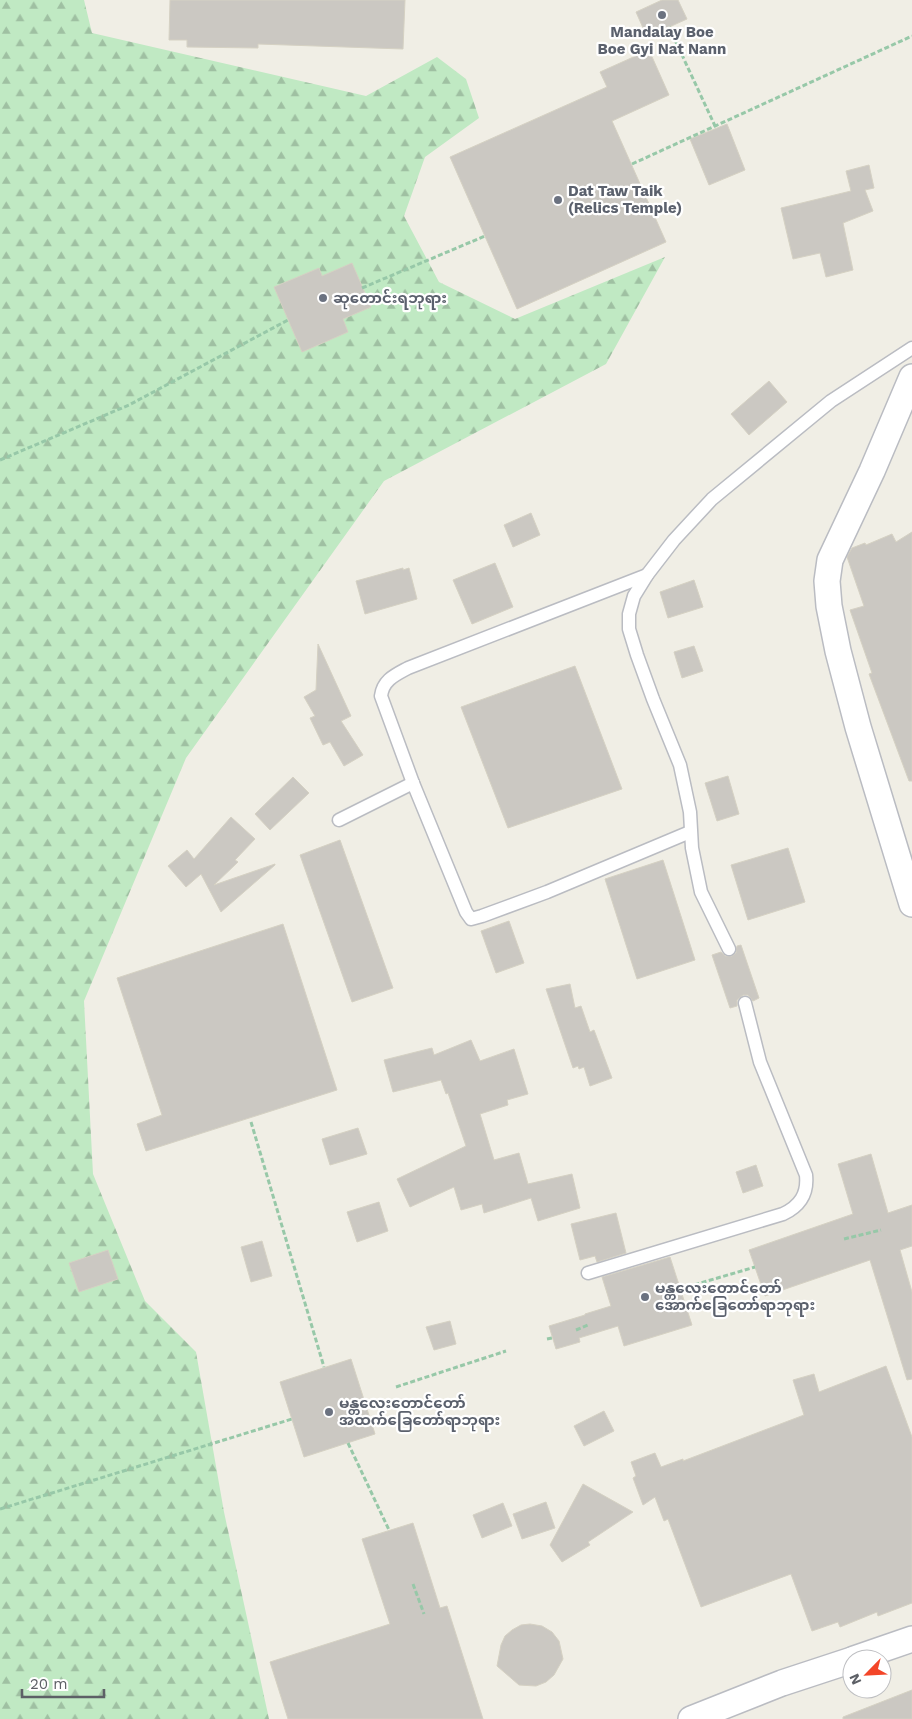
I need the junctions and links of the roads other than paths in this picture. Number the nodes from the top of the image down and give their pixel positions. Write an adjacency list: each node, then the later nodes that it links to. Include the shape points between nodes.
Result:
1 (912, 348): 3 (lane, via 831,400 712,499)
2 (912, 377): 7 (street, via 830,560 827,581 829,606 848,689)
3 (647, 575): 4 (lane, via 408,668 385,682 381,696); 6 (lane, via 634,596 629,629 680,765 690,812)
4 (413, 783): 5 (lane); 6 (lane, via 471,919 547,892)
5 (339, 820)
6 (690, 832): 8 (lane, via 701,892)
7 (912, 904)
8 (729, 949)
9 (745, 1003): 10 (lane, via 760,1062 806,1175 807,1184 801,1201 782,1214)
10 (588, 1273)
11 (912, 1639): 12 (street)
12 (882, 1649)
13 (842, 1663): 14 (street)
14 (691, 1719)

